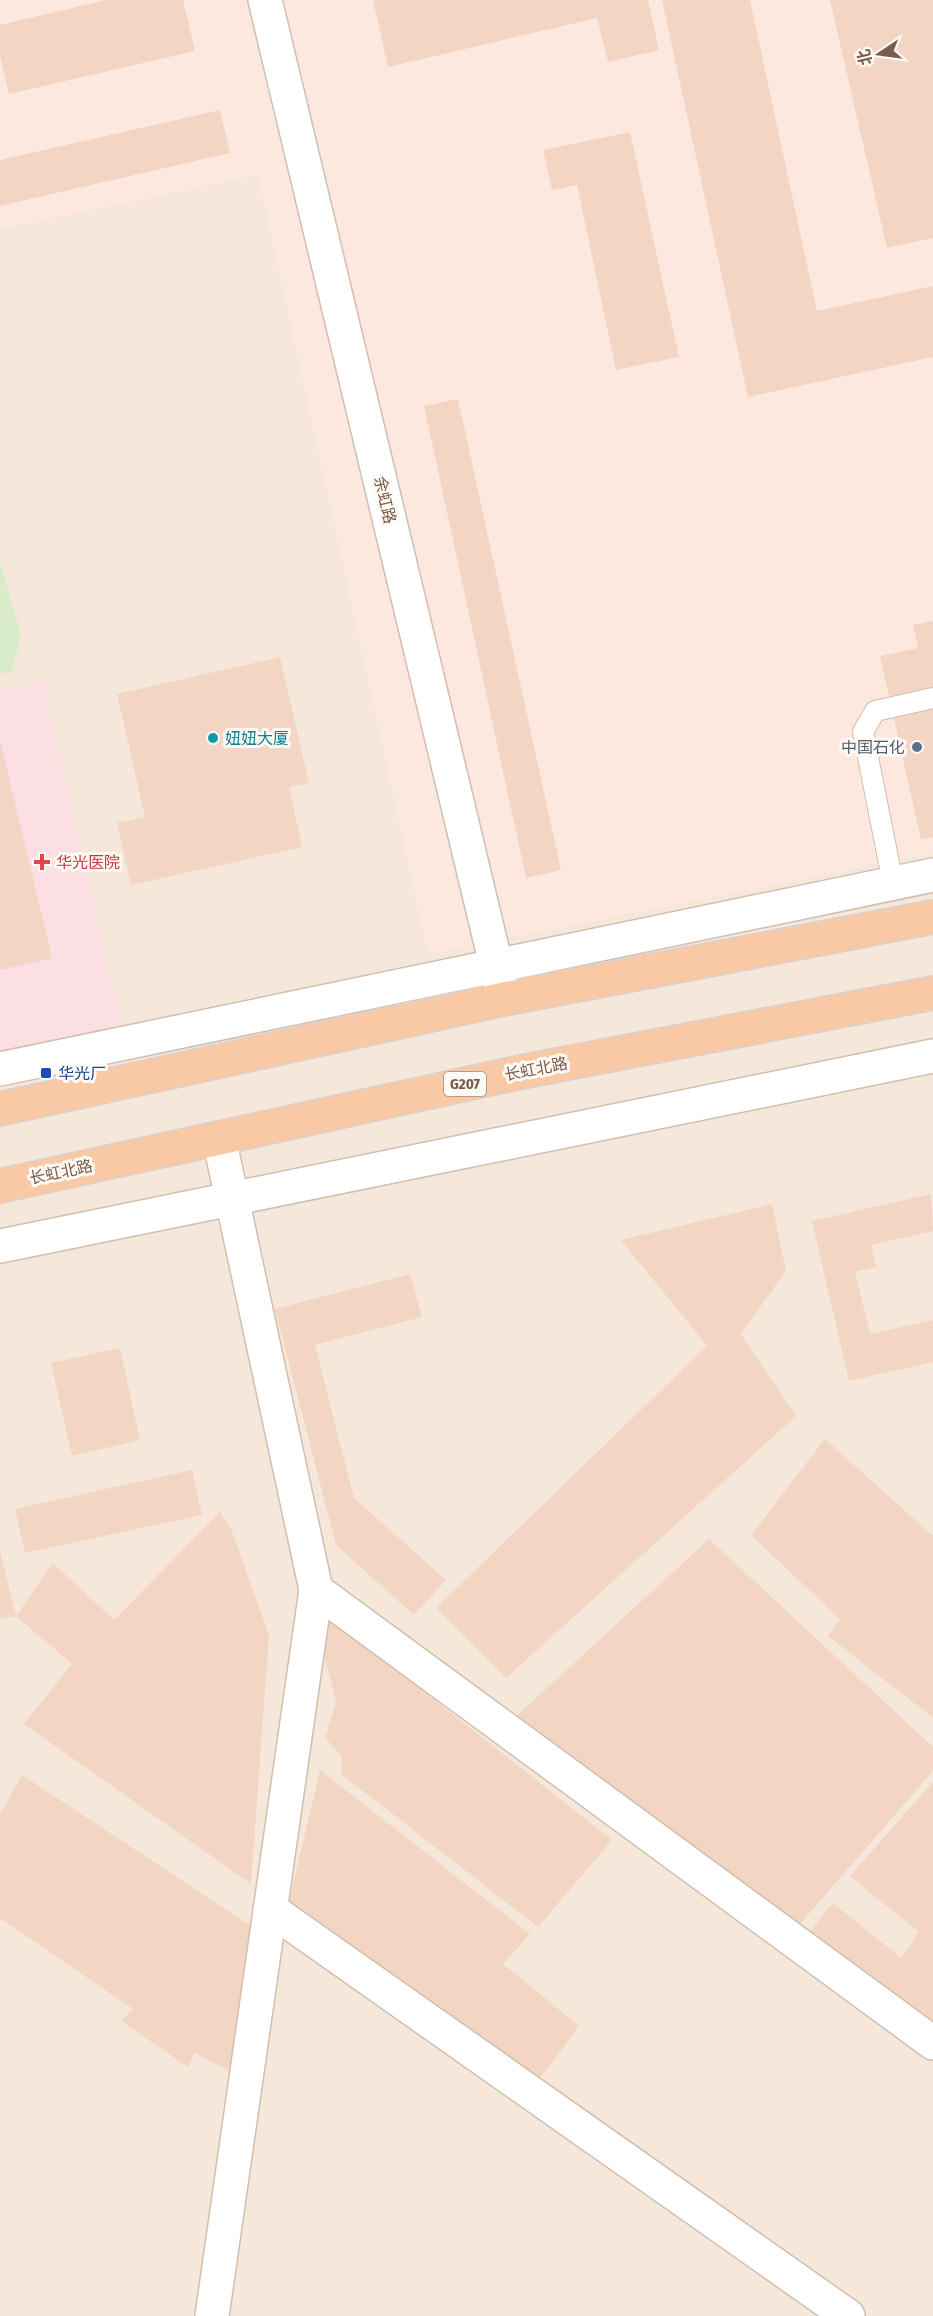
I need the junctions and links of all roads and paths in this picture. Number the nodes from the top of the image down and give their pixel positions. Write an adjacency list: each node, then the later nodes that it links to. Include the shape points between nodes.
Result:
1 (266, 0): 6 (street, 余虹路)
2 (933, 698): 4 (lane, via 875,711 863,732)
3 (933, 875): 4 (street)
4 (893, 884): 6 (street)
5 (933, 917): 8 (highway)
6 (496, 966): 8 (street, 余虹路); 10 (street)
7 (933, 993): 12 (highway, 长虹北路 / G207, via 521,1072)
8 (504, 999): 11 (highway)
9 (933, 1056): 14 (street)
10 (0, 1069)
11 (0, 1109)
12 (219, 1138): 13 (highway, 长虹北路 / G207); 14 (street)
13 (0, 1186)
14 (232, 1199): 15 (street); 16 (street)
15 (0, 1246)
16 (316, 1590): 17 (street); 18 (street)
17 (270, 1908): 19 (street); 20 (street)
18 (933, 2043)
19 (216, 2314)
20 (848, 2316)

